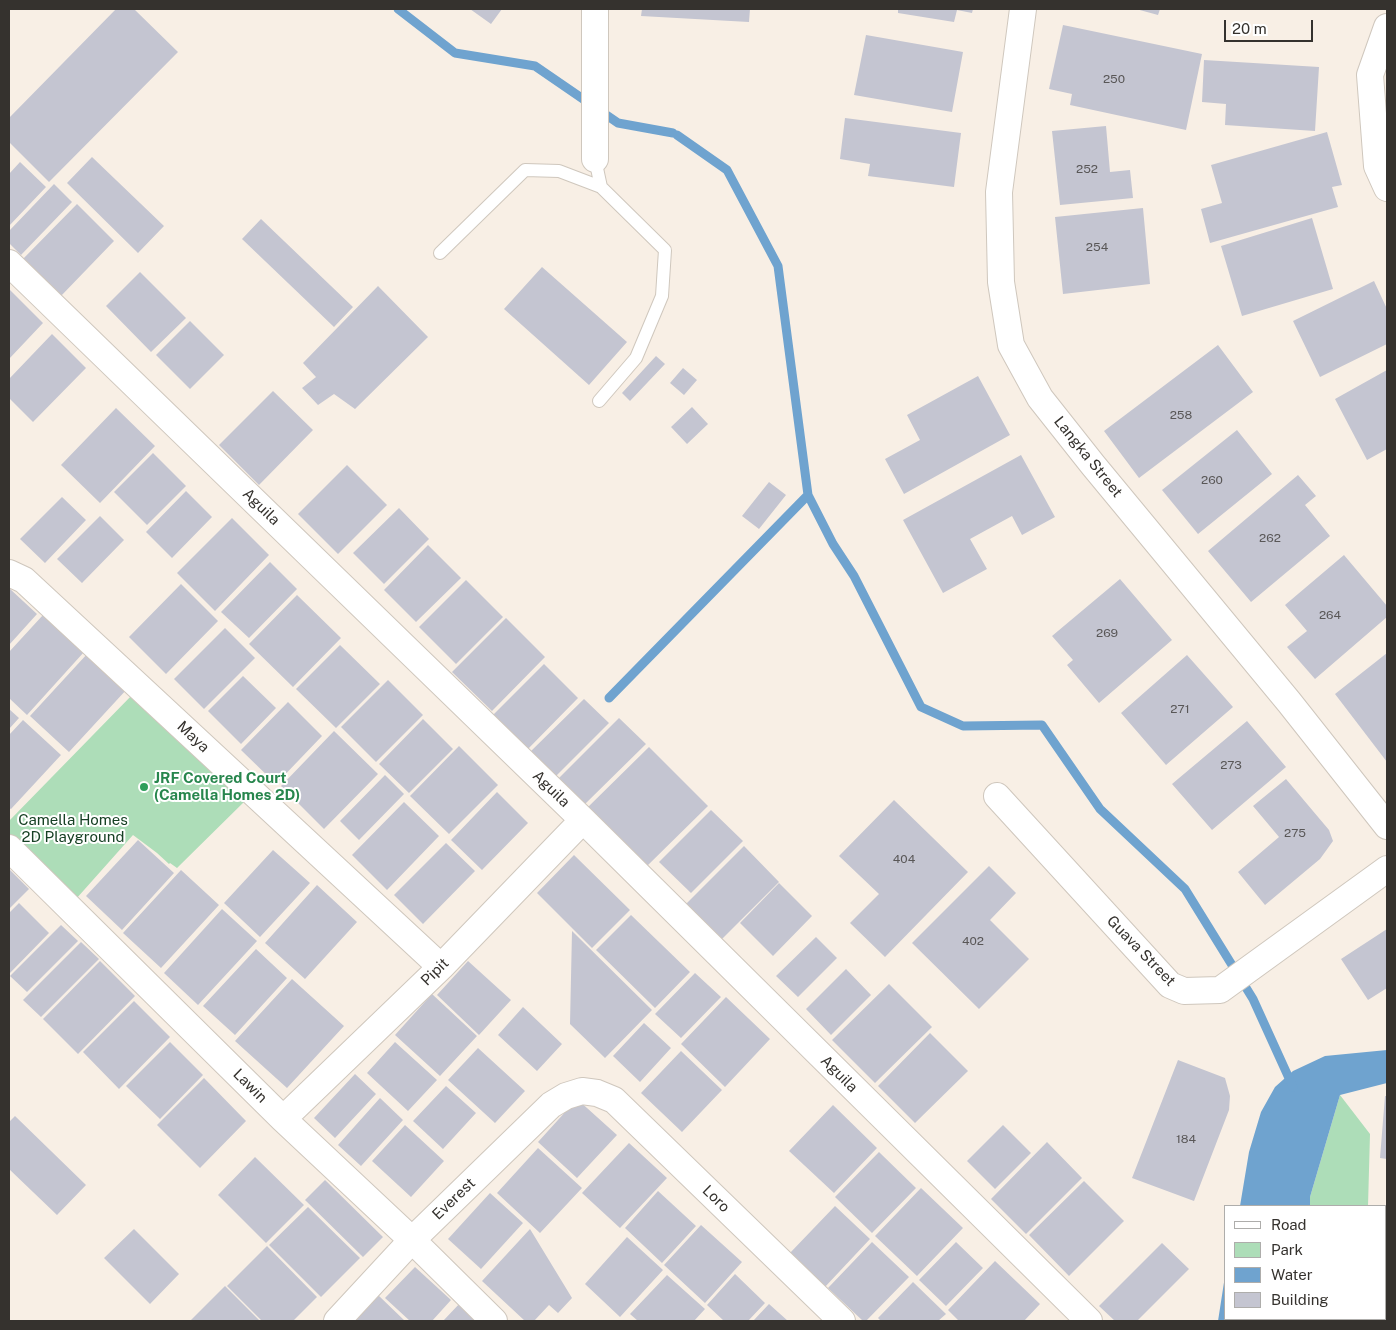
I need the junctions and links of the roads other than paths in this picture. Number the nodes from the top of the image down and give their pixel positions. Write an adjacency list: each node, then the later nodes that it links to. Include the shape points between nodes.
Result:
1 (595, 9): 4 (street)
2 (1023, 9): 13 (street, Langka Street, via 999,192 1002,282 1011,344 1040,398)
3 (1387, 27): 6 (street, via 1370,75 1377,166)
4 (595, 159): 5 (lane)
5 (601, 187): 7 (lane, via 559,171 525,170); 9 (lane, via 665,250 662,296 636,358)
6 (1387, 188)
7 (440, 252)
8 (9, 262): 12 (street, Aguila)
9 (599, 401)
10 (9, 573): 16 (street, Maya, via 24,580)
11 (997, 796): 15 (street, Guava Street, via 1170,985 1184,991 1220,990)
12 (583, 820): 16 (street, Pipit); 23 (street, Aguila)
13 (1387, 826)
14 (9, 848): 18 (street, Lawin)
15 (1387, 869)
16 (441, 967): 18 (street, Pipit)
17 (582, 1091): 19 (street, Everest, via 551,1105); 22 (street, Loro, via 614,1100)
18 (283, 1119): 19 (street, Lawin)
19 (412, 1240): 20 (street, Everest); 21 (street, Lawin)
20 (337, 1321)
21 (494, 1321)
22 (842, 1321)
23 (1089, 1321)

